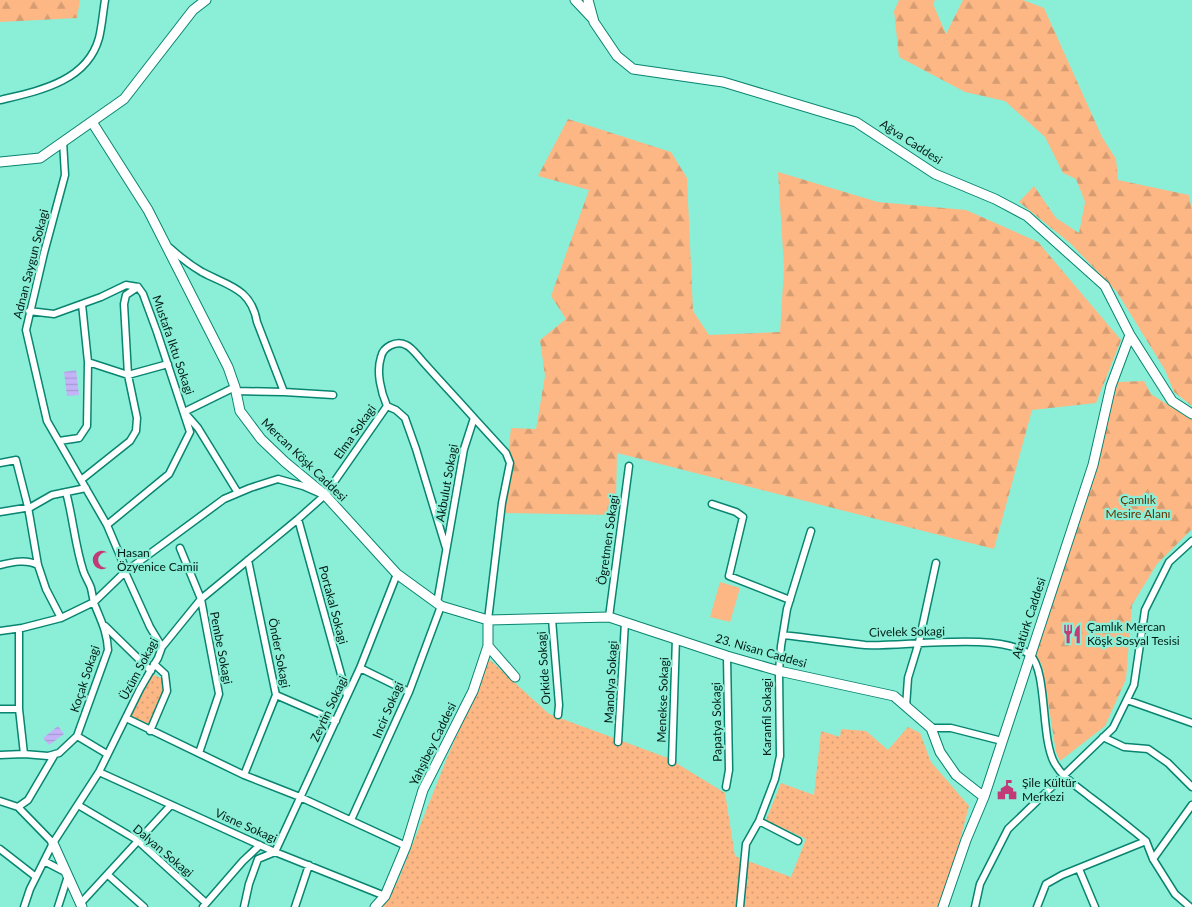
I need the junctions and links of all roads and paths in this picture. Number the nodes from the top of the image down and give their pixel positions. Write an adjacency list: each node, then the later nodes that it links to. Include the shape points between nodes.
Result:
1 (104, 0): 6 (street, via 99,38 91,55 77,70 46,89)
2 (206, 0): 7 (street, via 193,10 124,99)
3 (575, 0): 5 (street)
4 (588, 0): 5 (street, Ağva Caddesi)
5 (594, 22): 14 (street, Ağva Caddesi, via 617,56 633,68 723,82 856,122 935,174 1027,216 1105,286)
6 (0, 100)
7 (92, 122): 8 (street); 10 (street, Mercan Köşk Caddesi, via 148,210)
8 (63, 141): 9 (street, via 40,158); 13 (street, Adnan Saygun Sokagi, via 65,175)
9 (0, 162)
10 (165, 244): 18 (street, Mercan Köşk Caddesi); 19 (street, via 201,271 236,288 248,298)
11 (138, 287): 12 (street, via 126,285); 16 (street, Mustafa Iktu Sokagi); 17 (street, via 126,294 124,304)
12 (82, 304): 13 (street, via 54,314); 15 (street)
13 (29, 311): 25 (street, Adnan Saygun Sokagi, via 26,330 32,361 47,420)
14 (1130, 334): 23 (street, Ağva Caddesi, via 1172,402); 65 (street, Atatürk Caddesi, via 1111,386 1093,465)
15 (88, 362): 17 (street); 25 (street, via 86,426 79,438)
16 (168, 364): 17 (street); 22 (street, Mustafa Iktu Sokagi)
17 (128, 375): 28 (street, via 137,418 136,431 130,441)
18 (236, 389): 19 (street); 22 (street); 32 (street, Mercan Köşk Caddesi, via 240,411 261,439)
19 (284, 392): 20 (street)
20 (333, 395)
21 (387, 406): 24 (street, Elma Sokagi, via 382,396 381,355 388,347 405,344); 32 (street, Elma Sokagi); 41 (street, via 405,418)
22 (184, 412): 31 (street, Mustafa Iktu Sokagi, via 198,428); 37 (street, Mustafa Iktu Sokagi, via 190,432 169,474)
23 (1192, 414)
24 (474, 418): 41 (street, Akbulut Sokagi, via 464,449); 55 (street, via 506,453 510,463)
25 (59, 440): 28 (street, Adnan Saygun Sokagi)
26 (0, 463): 34 (street, via 16,460)
27 (629, 466): 52 (street, Ögretmen Sokagi)
28 (81, 480): 29 (street, Adnan Saygun Sokagi)
29 (86, 488): 30 (street); 37 (street, Adnan Saygun Sokagi)
30 (66, 492): 34 (street); 50 (street, Koçak Sokagi, via 81,562)
31 (238, 493): 32 (street, via 278,480); 46 (street)
32 (325, 495): 36 (street, Üzüm Sokagi); 47 (street, Mercan Köşk Caddesi)
33 (712, 504): 49 (street, via 743,517 729,576)
34 (28, 507): 35 (street); 45 (street)
35 (0, 512)
36 (298, 519): 42 (street, Üzüm Sokagi); 73 (street, Portakal Sokagi)
37 (107, 525): 46 (street, Adnan Saygun Sokagi)
38 (811, 530): 49 (street, Karanfil Sokagi)
39 (1192, 541): 74 (street, via 1170,562 1145,610 1134,685)
40 (180, 548): 48 (street, Pembe Sokagi)
41 (446, 548): 51 (street, Akbulut Sokagi)
42 (248, 560): 48 (street, Üzüm Sokagi); 72 (street, Önder Sokagi)
43 (936, 563): 62 (street)
44 (0, 565): 45 (street, via 31,562)
45 (38, 565): 53 (street, via 46,590)
46 (125, 572): 50 (street); 64 (street, Adnan Saygun Sokagi)
47 (398, 574): 51 (street, Mercan Köşk Caddesi); 68 (street, Zeytin Sokagi)
48 (200, 599): 64 (street, Üzüm Sokagi); 88 (street, Pembe Sokagi, via 219,694)
49 (790, 600): 60 (street, Karanfil Sokagi)
50 (94, 602): 53 (street); 57 (street, Koçak Sokagi)
51 (439, 604): 55 (street, Mercan Köşk Caddesi); 71 (street, Incir Sokagi)
52 (609, 617): 54 (street, 23. Nisan Caddesi); 56 (street, 23. Nisan Caddesi)
53 (61, 618): 58 (street)
54 (552, 619): 55 (street, 23. Nisan Caddesi); 78 (street, Orkide Sokagi)
55 (488, 620): 63 (street)
56 (625, 622): 61 (street, 23. Nisan Caddesi); 87 (street, Manolya Sokagi)
57 (104, 624): 67 (street); 84 (street, Koçak Sokagi, via 108,650)
58 (19, 629): 59 (street); 77 (street)
59 (0, 631)
60 (783, 635): 62 (street, Civelek Sokagi, via 867,645); 69 (street, Karanfil Sokagi)
61 (676, 638): 66 (street, 23. Nisan Caddesi); 93 (street, Menekse Sokagi)
62 (919, 642): 65 (street, Civelek Sokagi, via 996,644 1017,647); 75 (street, via 908,678)
63 (488, 646): 70 (street); 113 (street, Yahşibey Caddesi, via 473,691 423,790)
64 (162, 647): 67 (street, Üzüm Sokagi)
65 (1030, 655): 86 (street, Atatürk Caddesi); 96 (street, via 1039,668 1053,762)
66 (727, 656): 69 (street, 23. Nisan Caddesi); 97 (street, Papatya Sokagi, via 729,770)
67 (153, 667): 79 (street, Üzüm Sokagi); 83 (street, via 165,674 167,691)
68 (360, 668): 71 (street); 73 (street, Zeytin Sokagi)
69 (779, 671): 75 (street, 23. Nisan Caddesi, via 894,696); 107 (street, Karanfil Sokagi, via 780,756)
70 (515, 677)
71 (409, 692): 106 (street, Incir Sokagi)
72 (276, 695): 80 (street); 95 (street, Önder Sokagi)
73 (347, 696): 80 (street, Zeytin Sokagi)
74 (1126, 700): 81 (street); 85 (street, via 1112,728)
75 (906, 707): 82 (street, 23. Nisan Caddesi)
76 (0, 709): 77 (street)
77 (19, 709): 89 (street)
78 (558, 715)
79 (126, 718): 83 (street); 91 (street, Üzüm Sokagi)
80 (336, 720): 99 (street, Zeytin Sokagi)
81 (1192, 723)
82 (931, 728): 86 (street, via 951,728); 100 (street, 23. Nisan Caddesi, via 940,752 956,775)
83 (150, 731): 88 (street)
84 (77, 736): 90 (street, Koçak Sokagi); 91 (street)
85 (1103, 737): 96 (street); 98 (street, via 1124,747 1148,749)
86 (1002, 741): 100 (street, Atatürk Caddesi)
87 (618, 742)
88 (199, 753): 95 (street)
89 (24, 754): 90 (street); 92 (street)
90 (55, 754): 105 (street, via 28,800)
91 (107, 754): 94 (street, Üzüm Sokagi)
92 (0, 755)
93 (672, 762)
94 (99, 772): 102 (street, Üzüm Sokagi); 103 (street, Visne Sokagi)
95 (244, 775): 99 (street)
96 (1063, 775): 110 (street); 135 (street, via 1008,829 980,884)
97 (726, 787)
98 (1192, 787)
99 (300, 797): 106 (street); 115 (street, Zeytin Sokagi)
100 (984, 797): 134 (street, Atatürk Caddesi)
101 (0, 801): 105 (street)
102 (78, 805): 108 (street, Dalyan Sokagi); 111 (street, Üzüm Sokagi)
103 (171, 805): 108 (street); 112 (street, Visne Sokagi)
104 (1192, 805): 116 (street)
105 (18, 807): 111 (street)
106 (351, 820): 113 (street)
107 (759, 821): 109 (street); 133 (street, Karanfil Sokagi, via 746,844)
108 (137, 840): 121 (street); 124 (street, Dalyan Sokagi)
109 (798, 840)
110 (1146, 841): 116 (street); 119 (street)
111 (52, 843): 117 (street, Üzüm Sokagi); 120 (street)
112 (260, 845): 115 (street, Visne Sokagi); 124 (street)
113 (406, 846): 123 (street, Yahşibey Caddesi)
114 (0, 849): 122 (street)
115 (275, 852): 118 (street, Visne Sokagi); 130 (street, via 258,859)
116 (1153, 859): 137 (street, via 1175,894)
117 (44, 861): 120 (street); 122 (street, Üzüm Sokagi)
118 (309, 865): 123 (street, Visne Sokagi); 131 (street)
119 (1079, 869): 126 (street, via 1046,884); 136 (street)
120 (67, 874): 125 (street); 128 (street)
121 (108, 875): 125 (street); 129 (street)
122 (36, 877): 127 (street, Üzüm Sokagi)
123 (385, 896): 132 (street, Yahşibey Caddesi)
124 (204, 905)
125 (81, 906)
126 (1038, 906)
127 (24, 907)
128 (58, 907)
129 (144, 907)
130 (244, 907)
131 (295, 907)
132 (374, 907)
133 (740, 907)
134 (943, 907)
135 (975, 907)
136 (1095, 907)
137 (1190, 907)

